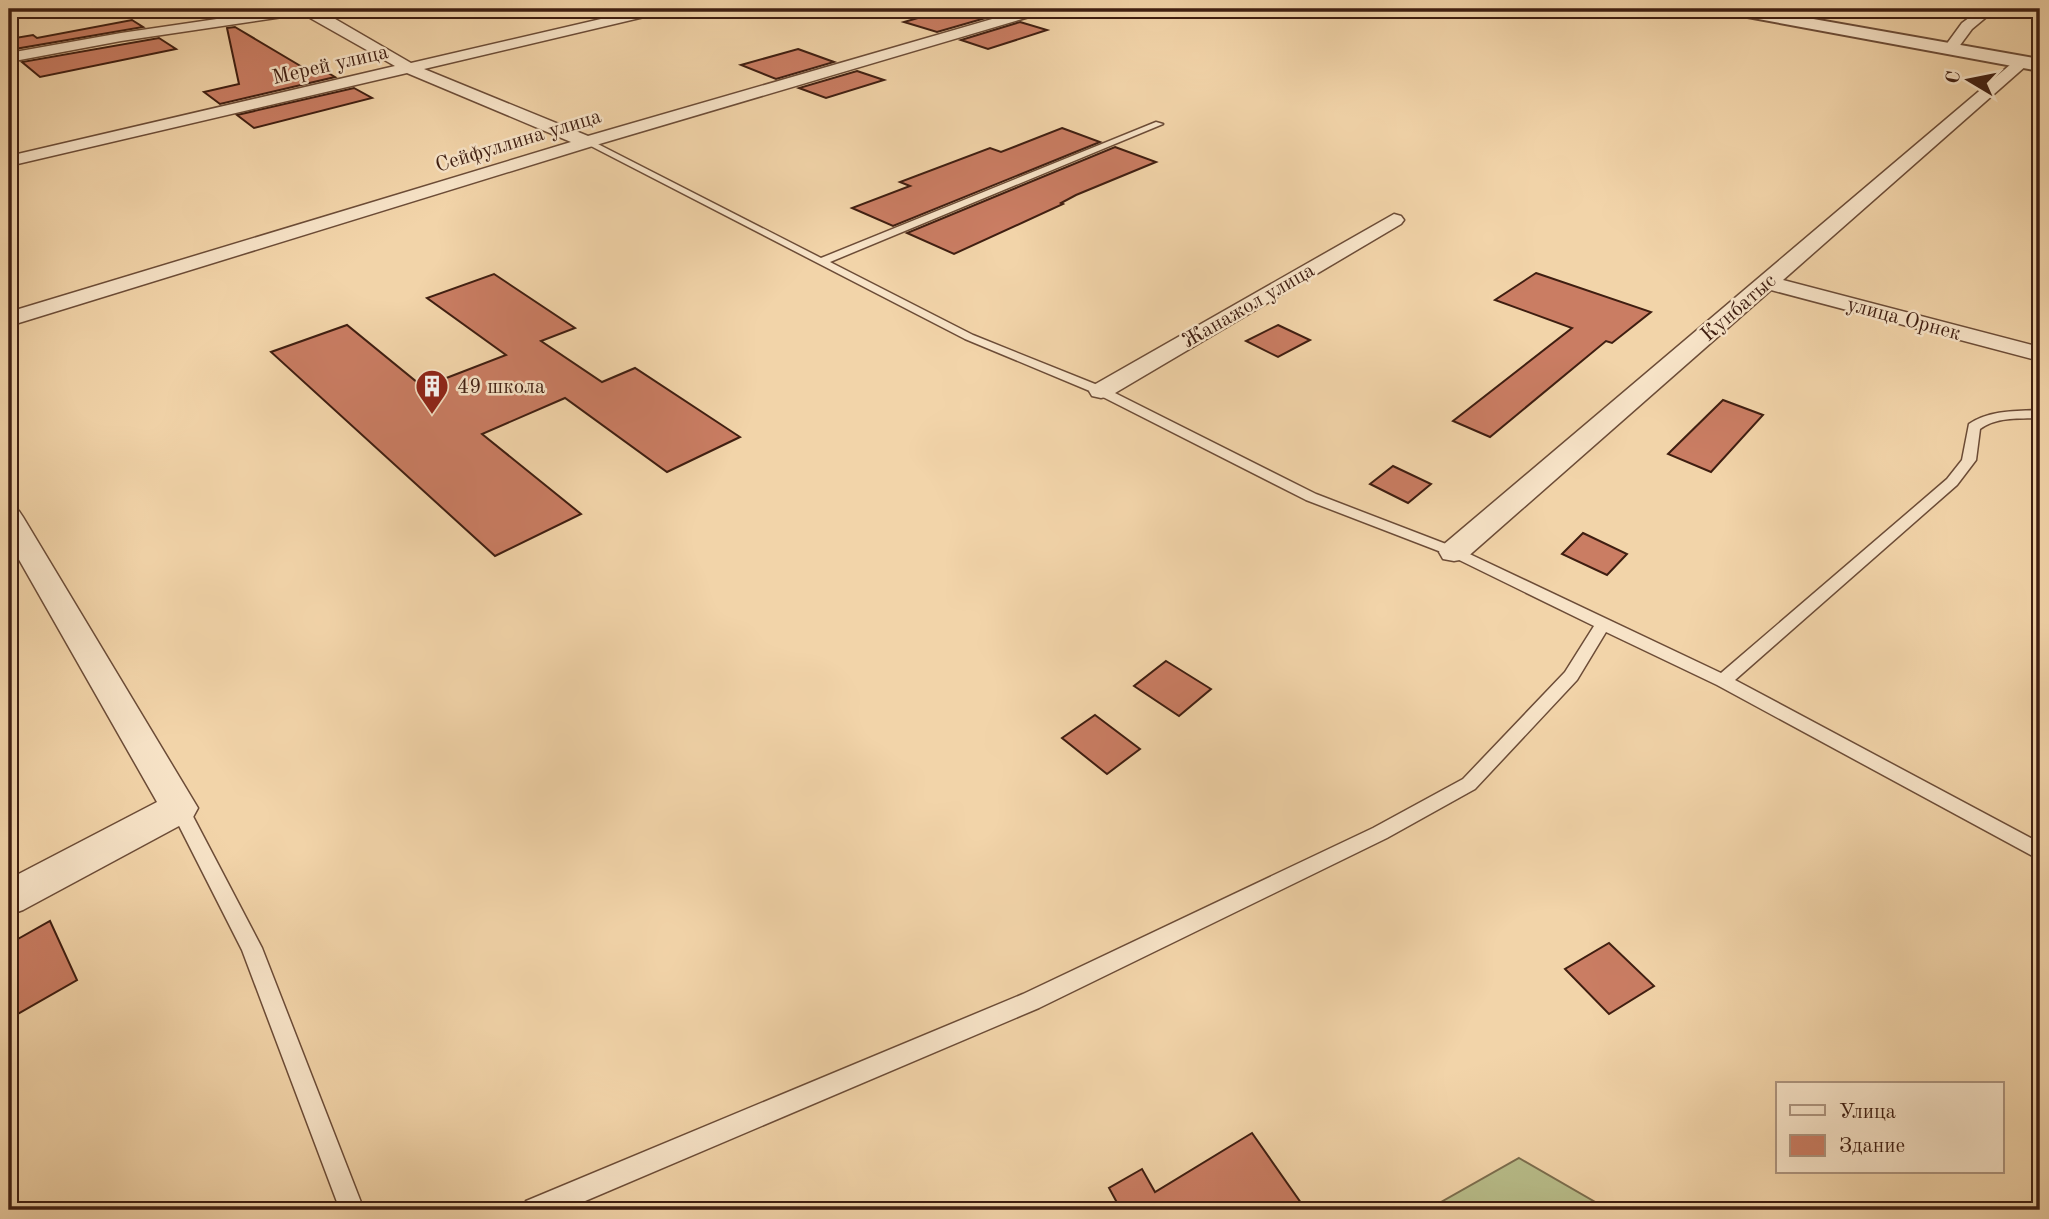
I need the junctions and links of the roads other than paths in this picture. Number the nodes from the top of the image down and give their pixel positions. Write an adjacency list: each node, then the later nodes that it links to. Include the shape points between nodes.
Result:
1 (307, 9): 7 (street); 9 (street)
2 (662, 9): 9 (street, Мерей улица)
3 (1041, 9): 11 (street, Сейфуллина улица)
4 (1731, 9): 6 (street)
5 (1989, 9): 6 (street, via 1967,26)
6 (1950, 49): 8 (street)
7 (9, 58)
8 (2031, 64): 15 (street, Кунбатыс)
9 (409, 68): 11 (street); 12 (street, Мерей улица)
10 (1159, 124): 14 (lane)
11 (589, 143): 14 (lane); 16 (street, Сейфуллина улица)
12 (9, 161)
13 (1394, 220): 18 (street, Жанажол улица)
14 (822, 261): 18 (lane, via 969,337)
15 (1767, 282): 17 (street, улица Орнек); 21 (street, Кунбатыс)
16 (9, 319)
17 (2040, 354)
18 (1101, 391): 21 (lane, via 1311,497)
19 (2040, 414): 23 (lane, via 1984,419 1974,427 1969,460 1952,482)
20 (11, 524): 24 (street)
21 (1454, 552): 22 (lane)
22 (1603, 624): 23 (lane); 28 (lane, via 1571,676 1469,784 1380,833 1031,1001)
23 (1723, 681): 25 (lane)
24 (179, 808): 26 (street); 27 (lane, via 252,948)
25 (2040, 852)
26 (9, 898)
27 (352, 1210)
28 (535, 1210)

